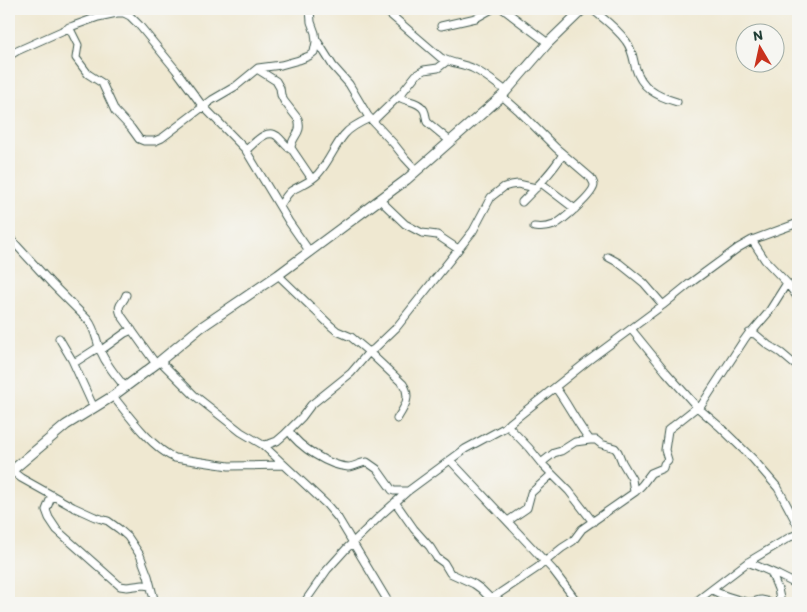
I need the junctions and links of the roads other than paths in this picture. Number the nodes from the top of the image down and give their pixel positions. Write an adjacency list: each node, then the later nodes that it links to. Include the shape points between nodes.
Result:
1 (310, 9): 9 (street)
2 (384, 9): 12 (street)
3 (492, 9): 7 (street, via 476,18)
4 (503, 9): 10 (street)
5 (592, 9): 16 (street, via 626,40 642,81 659,97)
6 (578, 10): 10 (street)
7 (441, 26)
8 (69, 28): 11 (street); 17 (street, via 117,13 130,16); 17 (street, via 78,45 77,60 102,84 115,111 139,140 162,138)
9 (316, 39): 13 (street, via 316,47 310,56); 18 (street)
10 (548, 43): 14 (street)
11 (9, 56)
12 (447, 61): 14 (street, via 482,73); 15 (street, via 438,68 420,72)
13 (257, 69): 17 (street); 21 (street, via 276,81 284,101 298,119 299,130 292,141)
14 (504, 93): 19 (street); 22 (street)
15 (399, 96): 18 (street); 19 (street, via 421,106 426,122)
16 (676, 102)
17 (204, 107): 20 (street)
18 (371, 119): 23 (street); 24 (street, via 363,120 348,131)
19 (450, 141): 23 (street)
20 (246, 150): 21 (street, via 272,134); 28 (street)
21 (292, 150): 24 (street)
22 (563, 154): 25 (street); 29 (street, via 594,183 590,194)
23 (417, 171): 26 (street)
24 (312, 179): 28 (street, via 288,194)
25 (538, 185): 27 (street); 29 (street); 34 (street, via 518,184 499,190 488,201 473,231)
26 (380, 200): 34 (street, via 405,224 422,233 436,235); 35 (street)
27 (522, 202)
28 (280, 206): 35 (street)
29 (574, 209): 31 (street, via 555,224 545,228)
30 (798, 223): 33 (street)
31 (534, 227)
32 (9, 237): 46 (street, via 93,326)
33 (752, 240): 38 (street, via 765,260); 41 (street)
34 (458, 249): 47 (street, via 396,328)
35 (310, 252): 37 (street)
36 (608, 257): 41 (street, via 644,283)
37 (278, 275): 47 (street, via 337,331 351,337); 48 (street, via 200,328)
38 (787, 283): 40 (street); 44 (street)
39 (126, 295): 43 (street, via 120,311)
40 (798, 298)
41 (663, 305): 42 (street)
42 (631, 329): 52 (street); 55 (street)
43 (132, 330): 46 (street); 48 (street)
44 (751, 333): 50 (street); 55 (street)
45 (59, 338): 49 (street)
46 (100, 349): 49 (street); 51 (street, via 108,367)
47 (369, 352): 56 (street, via 406,389 404,408); 58 (street, via 351,373 311,405)
48 (158, 363): 51 (street); 60 (street, via 241,432)
49 (74, 364): 54 (street)
50 (798, 364)
51 (125, 387): 53 (street)
52 (555, 387): 57 (street); 59 (street)
53 (113, 396): 54 (street); 63 (street, via 168,455 229,466)
54 (94, 408): 64 (street, via 66,425)
55 (698, 408): 67 (street, via 668,430 668,460); 72 (street, via 778,488)
56 (396, 419)
57 (507, 425): 61 (street); 62 (street)
58 (289, 431): 60 (street, via 276,441); 66 (street, via 308,450 330,463 352,467 367,462 377,469 392,490)
59 (590, 440): 62 (street, via 575,442); 67 (street, via 615,448 632,480)
60 (263, 445): 63 (street)
61 (450, 460): 66 (street); 70 (street)
62 (541, 463): 65 (street)
63 (283, 465): 74 (street, via 327,505)
64 (10, 472): 68 (street)
65 (552, 474): 70 (street, via 531,493 527,508); 71 (street)
66 (408, 491): 69 (street)
67 (634, 492): 71 (street)
68 (52, 495): 81 (street, via 120,529 140,555); 81 (street, via 46,510 57,530 120,586)
69 (395, 502): 74 (street); 83 (street, via 450,573 481,589)
70 (508, 521): 75 (street)
71 (593, 522): 76 (street)
72 (798, 526)
73 (798, 534): 77 (street)
74 (353, 543): 85 (street, via 327,570); 86 (street)
75 (538, 555): 76 (street); 78 (street)
76 (545, 562): 78 (street); 87 (street)
77 (748, 562): 79 (street); 82 (street)
78 (537, 568): 83 (street)
79 (771, 572): 80 (street); 90 (street)
80 (798, 585)
81 (150, 586): 84 (street)
82 (712, 590): 88 (street); 89 (street, via 735,599)
83 (488, 601)
84 (154, 603)
85 (304, 603)
86 (389, 603)
87 (578, 603)
88 (694, 603)
89 (770, 603)
90 (781, 603)

